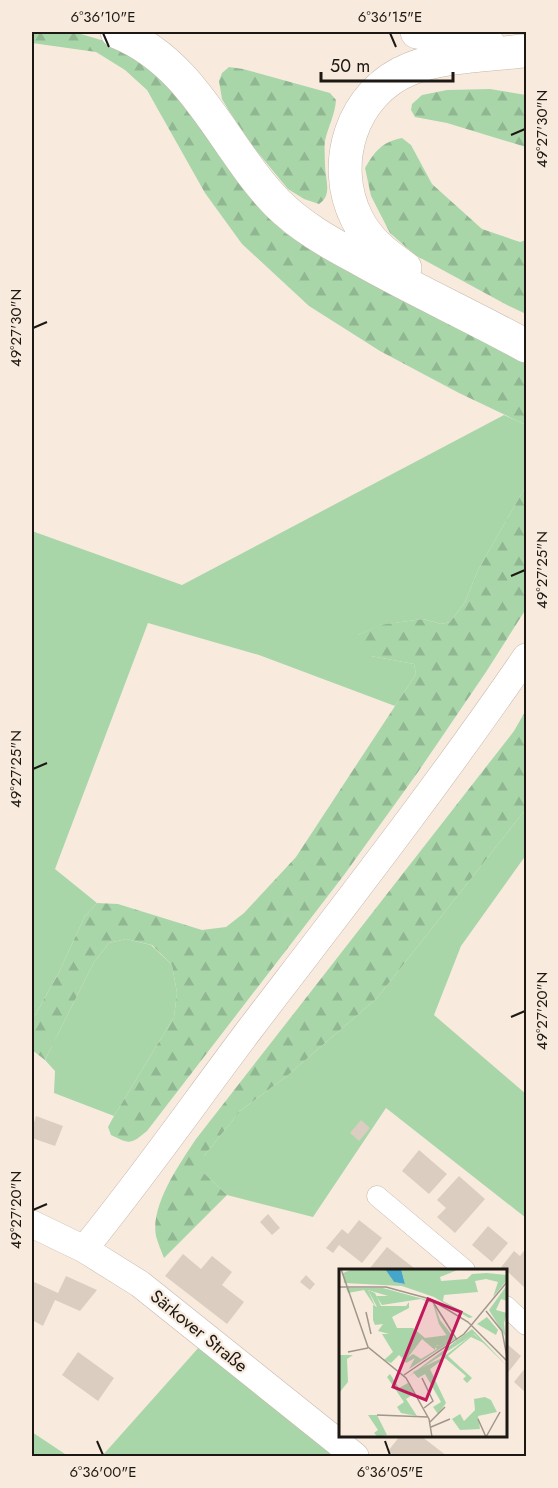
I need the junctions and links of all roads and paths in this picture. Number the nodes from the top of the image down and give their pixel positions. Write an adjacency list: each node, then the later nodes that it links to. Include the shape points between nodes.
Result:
1 (117, 32): 5 (highway, via 155,52 182,77 277,203 312,232 397,281)
2 (417, 32): 3 (highway)
3 (525, 52): 4 (highway, via 444,60 393,77 366,102 349,135 345,164 352,207 376,246 413,273)
4 (526, 330)
5 (526, 346)
6 (526, 657): 9 (main road)
7 (377, 1196): 10 (street)
8 (32, 1224): 9 (main road, Särkover Straße)
9 (84, 1250): 13 (main road, Särkover Straße, via 140,1284)
10 (464, 1269)
11 (507, 1307): 12 (street)
12 (526, 1324)
13 (355, 1456)

